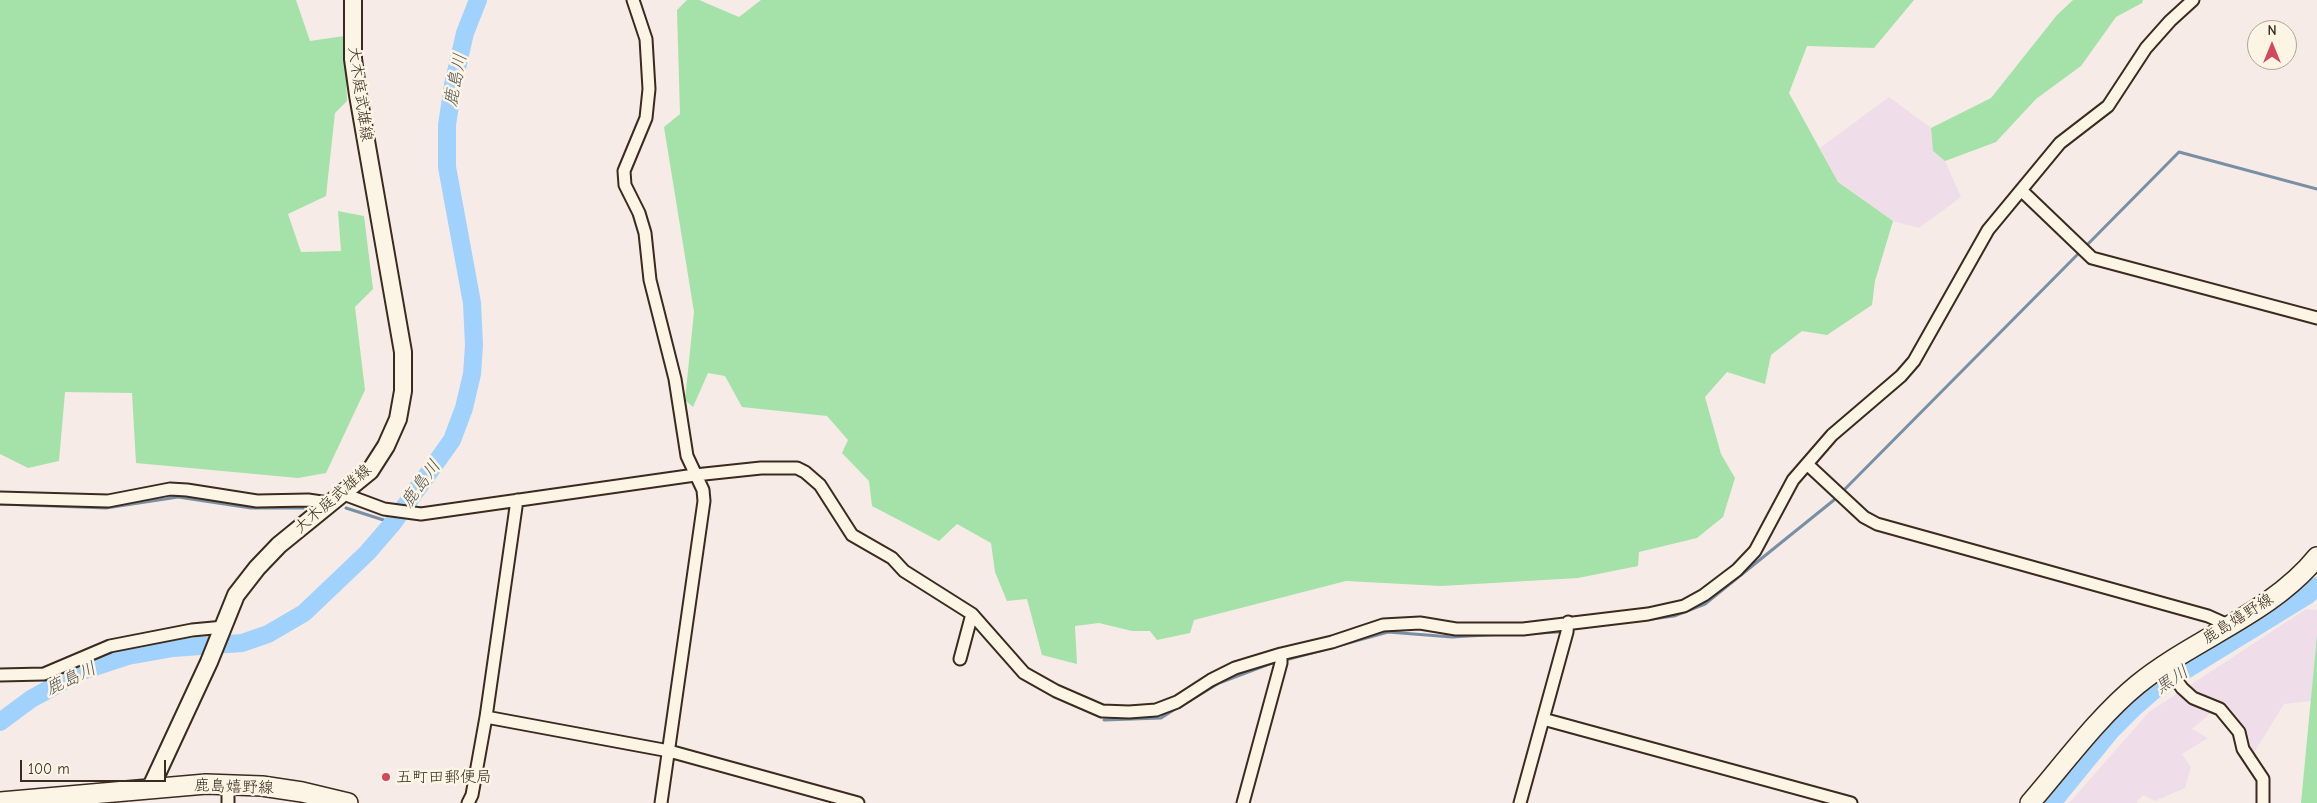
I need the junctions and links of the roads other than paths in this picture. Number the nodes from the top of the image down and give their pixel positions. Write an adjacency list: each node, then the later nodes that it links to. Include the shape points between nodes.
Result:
1 (353, 0): 9 (main road, 大木庭武雄線, via 353,51 358,95 403,352 404,391 398,419 370,471)
2 (633, 0): 7 (street, via 646,39 649,89 646,118 624,171 625,185 645,233 650,280 675,379 687,456)
3 (2193, 0): 4 (street, via 2146,48 2108,106 2060,143)
4 (2021, 190): 5 (street, via 2092,258); 6 (street, via 1980,243 1914,361 1832,435)
5 (2317, 318)
6 (1807, 464): 13 (street, via 1793,480 1755,550 1737,570 1704,595 1684,606 1648,614); 14 (street, via 1864,517 1877,524 2208,616)
7 (695, 475): 10 (street); 12 (street, via 761,468 797,468 805,472 820,485 852,535 892,558 904,571); 22 (street, via 703,490 702,522)
8 (0, 498): 9 (street, via 108,501 170,489 257,501)
9 (335, 498): 10 (street, via 421,514); 15 (main road, 大木庭武雄線, via 257,568 236,596)
10 (516, 500): 20 (street)
11 (2317, 558): 14 (main road, 鹿島嬉野線, via 2294,582)
12 (972, 614): 16 (street, via 1024,673 1102,711 1156,710 1177,702 1235,668); 17 (street)
13 (1568, 622): 16 (street, via 1523,629 1456,629 1420,623 1383,625); 21 (street)
14 (2228, 625): 18 (main road, 鹿島嬉野線)
15 (224, 627): 19 (street, via 110,646 44,674); 23 (main road, 大木庭武雄線)
16 (1281, 654): 30 (street)
17 (960, 659)
18 (2165, 664): 33 (main road, 鹿島嬉野線, via 2111,710); 34 (street, via 2182,688 2193,698 2220,709 2239,732 2243,749 2263,779)
19 (0, 675)
20 (486, 717): 22 (street); 27 (street)
21 (1543, 719): 31 (street); 32 (street)
22 (669, 751): 28 (street); 29 (street)
23 (150, 789): 24 (main road, 鹿島嬉野線, via 206,784); 25 (main road, 鹿島嬉野線)
24 (228, 794): 26 (main road, 鹿島嬉野線, via 262,786)
25 (0, 802)
26 (348, 803)
27 (468, 803)
28 (661, 803)
29 (858, 803)
30 (1243, 803)
31 (1520, 803)
32 (1851, 803)
33 (2030, 803)
34 (2263, 803)

